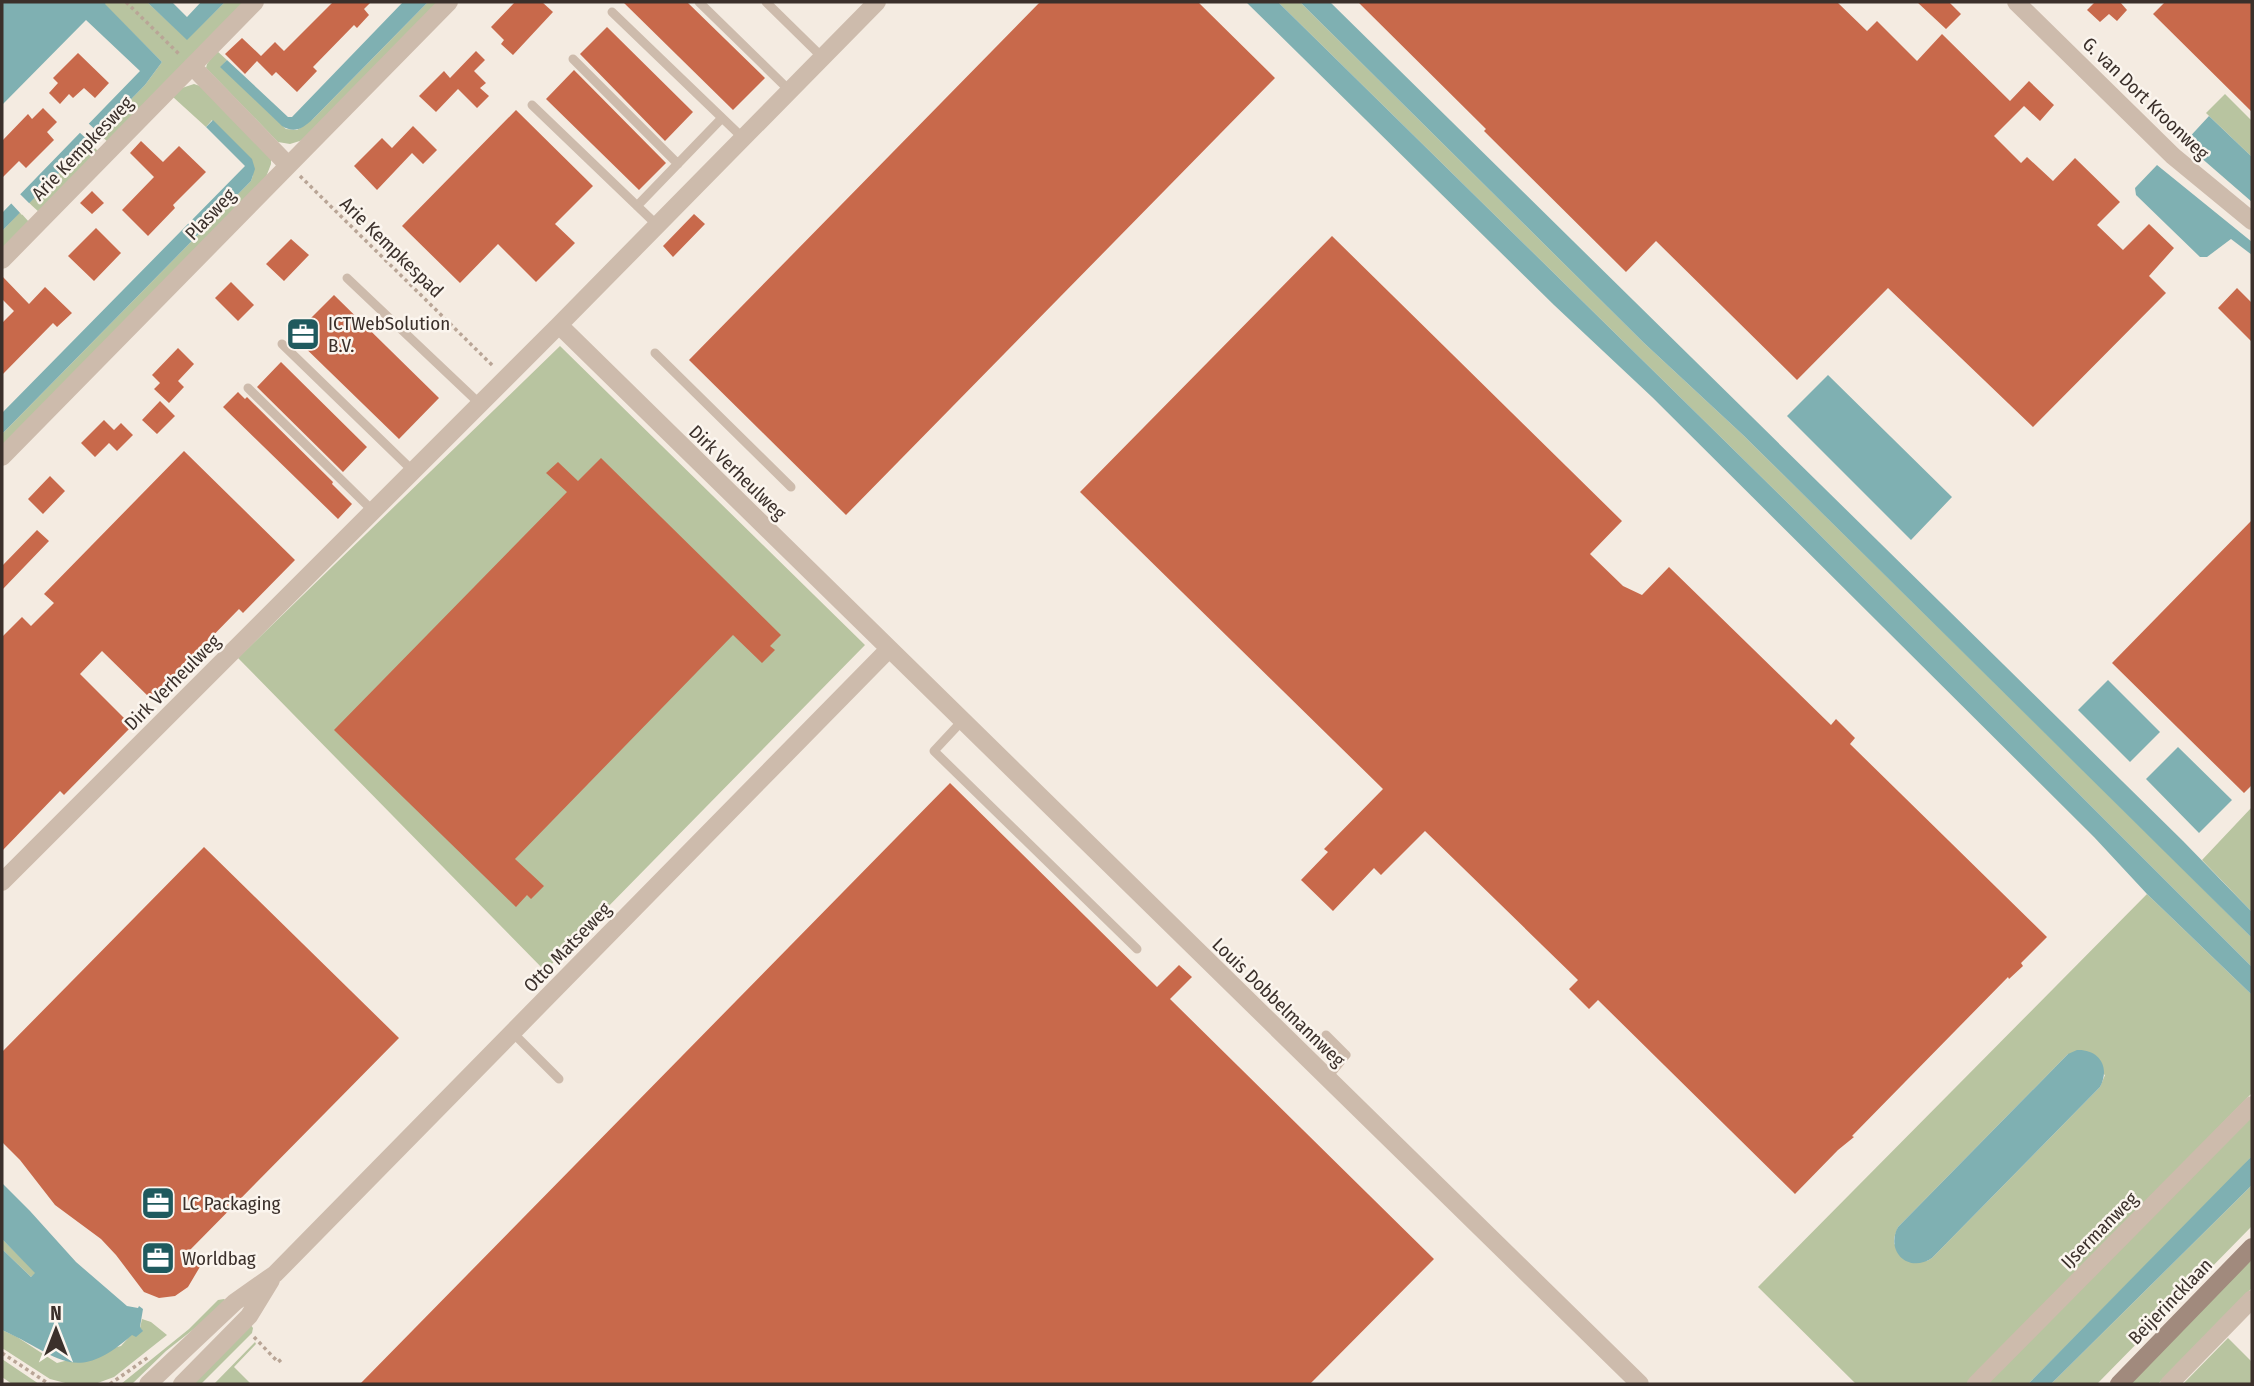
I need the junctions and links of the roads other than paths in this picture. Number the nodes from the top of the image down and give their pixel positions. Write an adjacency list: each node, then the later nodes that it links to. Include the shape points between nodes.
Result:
1 (255, 2): 10 (street, Arie Kempkesweg)
2 (449, 2): 16 (street, Plasweg)
3 (699, 2): 11 (lane)
4 (766, 2): 8 (lane)
5 (877, 2): 8 (street, Dirk Verheulweg)
6 (2016, 2): 18 (street, G. van Dort Kroonweg, via 2173,156)
7 (612, 12): 13 (lane)
8 (822, 57): 11 (street, Dirk Verheulweg)
9 (573, 59): 15 (lane)
10 (191, 66): 16 (street); 20 (street, Arie Kempkesweg)
11 (790, 91): 14 (street, Dirk Verheulweg)
12 (532, 105): 17 (lane)
13 (722, 118): 14 (lane); 15 (lane)
14 (743, 138): 19 (street, Dirk Verheulweg)
15 (678, 164): 17 (lane)
16 (288, 165): 27 (street, Plasweg)
17 (637, 206): 19 (lane)
18 (2252, 220)
19 (657, 225): 22 (street, Dirk Verheulweg)
20 (2, 260)
21 (347, 278): 26 (lane)
22 (559, 325): 26 (street, Dirk Verheulweg); 31 (street, Dirk Verheulweg)
23 (282, 344): 28 (lane)
24 (655, 353): 29 (lane)
25 (248, 388): 30 (lane)
26 (480, 404): 28 (street, Dirk Verheulweg)
27 (2, 457)
28 (413, 471): 30 (street, Dirk Verheulweg)
29 (791, 487)
30 (373, 511): 33 (street, Dirk Verheulweg)
31 (888, 650): 32 (street, Louis Dobbelmannweg); 35 (street, Otto Matseweg)
32 (962, 721): 34 (lane, via 934,751); 37 (street, Louis Dobbelmannweg)
33 (2, 882)
34 (1137, 949)
35 (512, 1032): 38 (lane); 41 (street, Otto Matseweg)
36 (1326, 1035): 37 (lane, via 1346,1055)
37 (1327, 1078): 45 (street, Louis Dobbelmannweg)
38 (559, 1079)
39 (2252, 1105): 46 (street, IJsermanweg)
40 (2252, 1247): 47 (main road, Beijerincklaan)
41 (275, 1274): 43 (street, Otto Matseweg, via 235,1302); 44 (street, Otto Matseweg, via 249,1316)
42 (2252, 1299): 48 (street)
43 (148, 1384)
44 (181, 1384)
45 (1640, 1384)
46 (1976, 1384)
47 (2119, 1384)
48 (2169, 1384)

